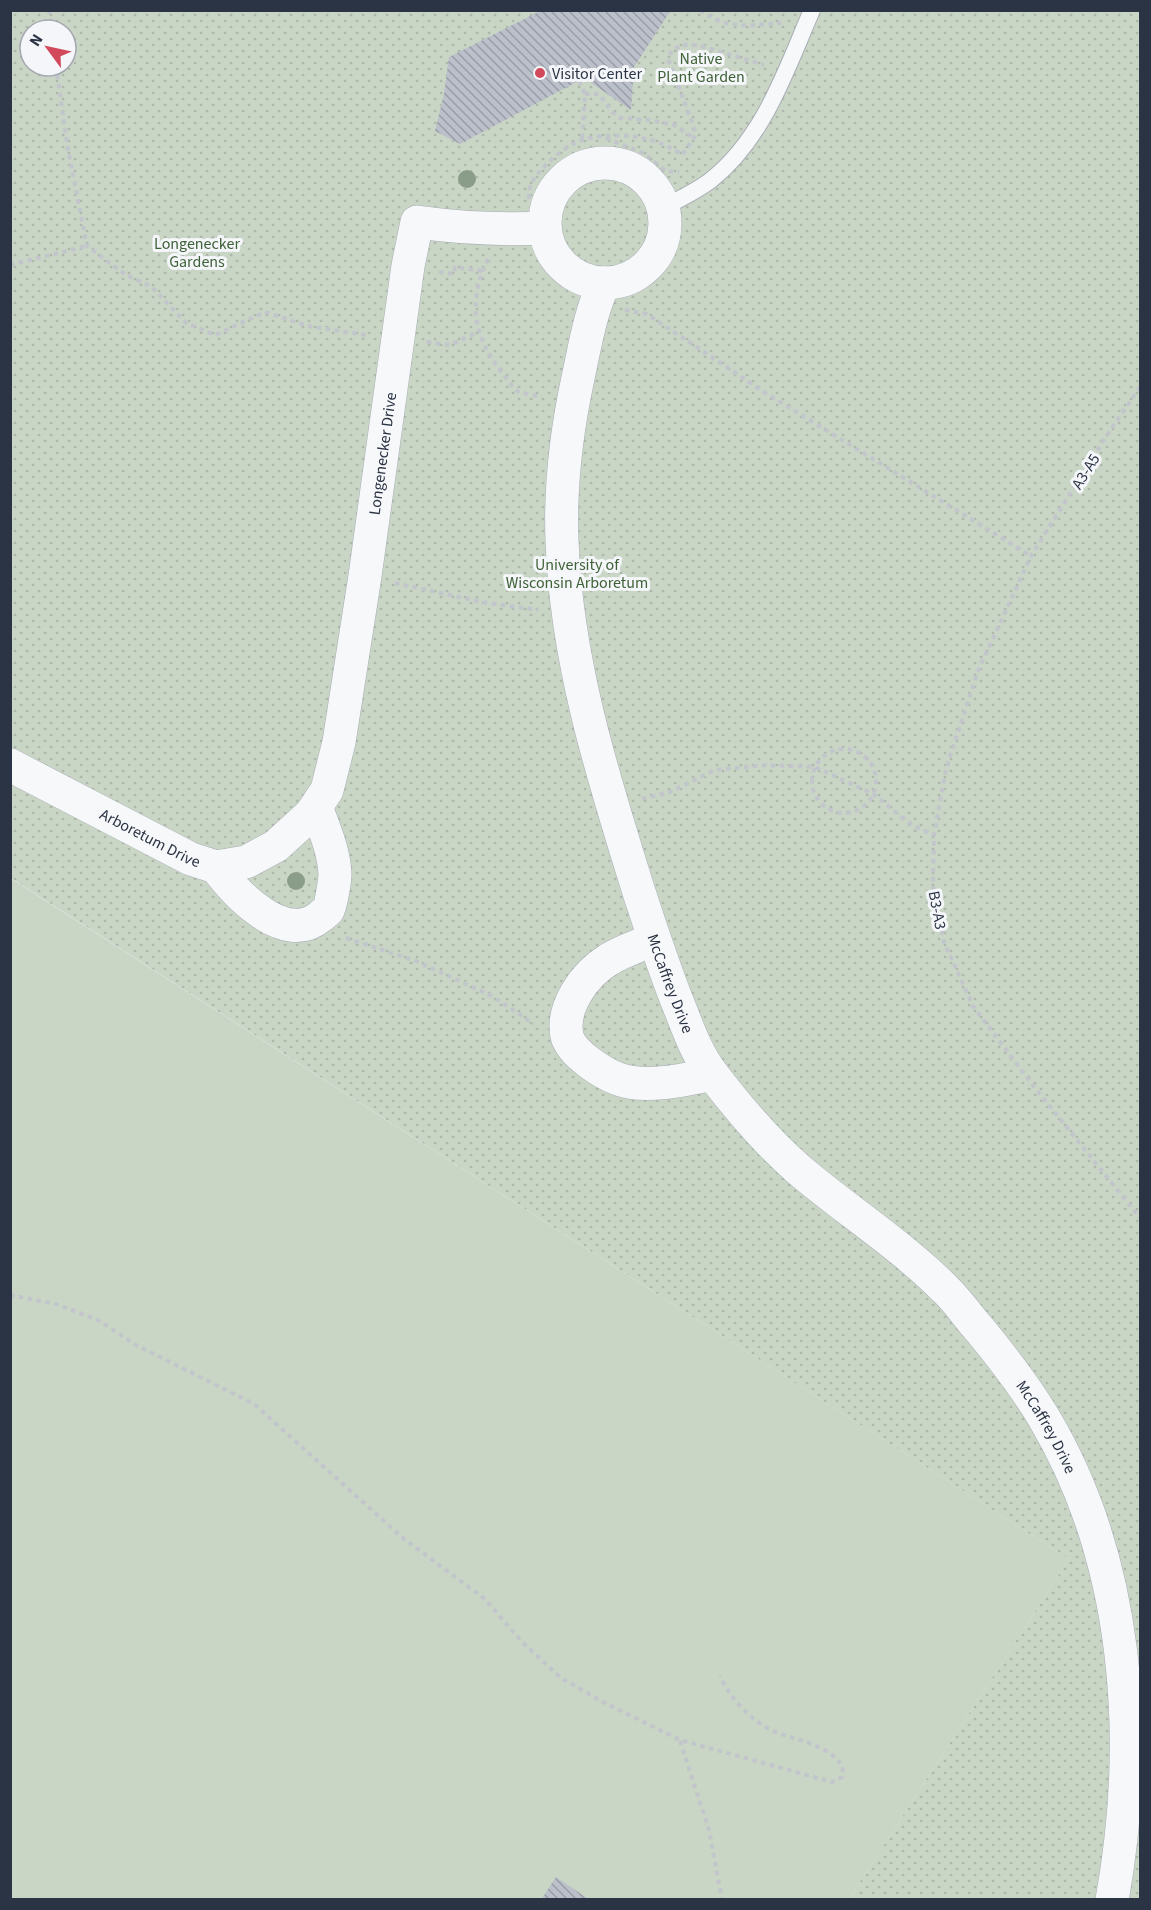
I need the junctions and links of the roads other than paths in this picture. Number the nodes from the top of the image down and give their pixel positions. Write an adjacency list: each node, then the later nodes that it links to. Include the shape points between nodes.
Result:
1 (813, 10): 2 (lane, via 767,113 742,149 711,180)
2 (663, 208): 3 (street, via 642,175 625,166 586,166 568,175 555,190 547,208); 4 (street, via 665,226 652,260 639,273)
3 (545, 228): 4 (street, via 558,260); 6 (street, Longenecker Drive, via 459,228 417,222 339,742 327,790)
4 (599, 293): 8 (street, via 572,403 561,537 568,614 584,703)
5 (10, 765): 7 (street, Arboretum Drive, via 191,859)
6 (316, 807): 7 (street, Arboretum Drive, via 276,846 246,862); 7 (street, via 335,874 329,909 312,923 285,925 267,916 243,900)
7 (216, 867)
8 (654, 939): 9 (street, McCaffrey Drive, via 700,1056); 9 (street, McCaffrey Drive, via 607,960 582,983 567,1012 567,1037 586,1062 619,1079 669,1082)
9 (712, 1074): 10 (street, McCaffrey Drive, via 757,1130 790,1161 946,1289 1008,1363 1044,1418 1074,1478 1099,1545 1120,1640 1127,1739 1121,1848)
10 (1112, 1899)

